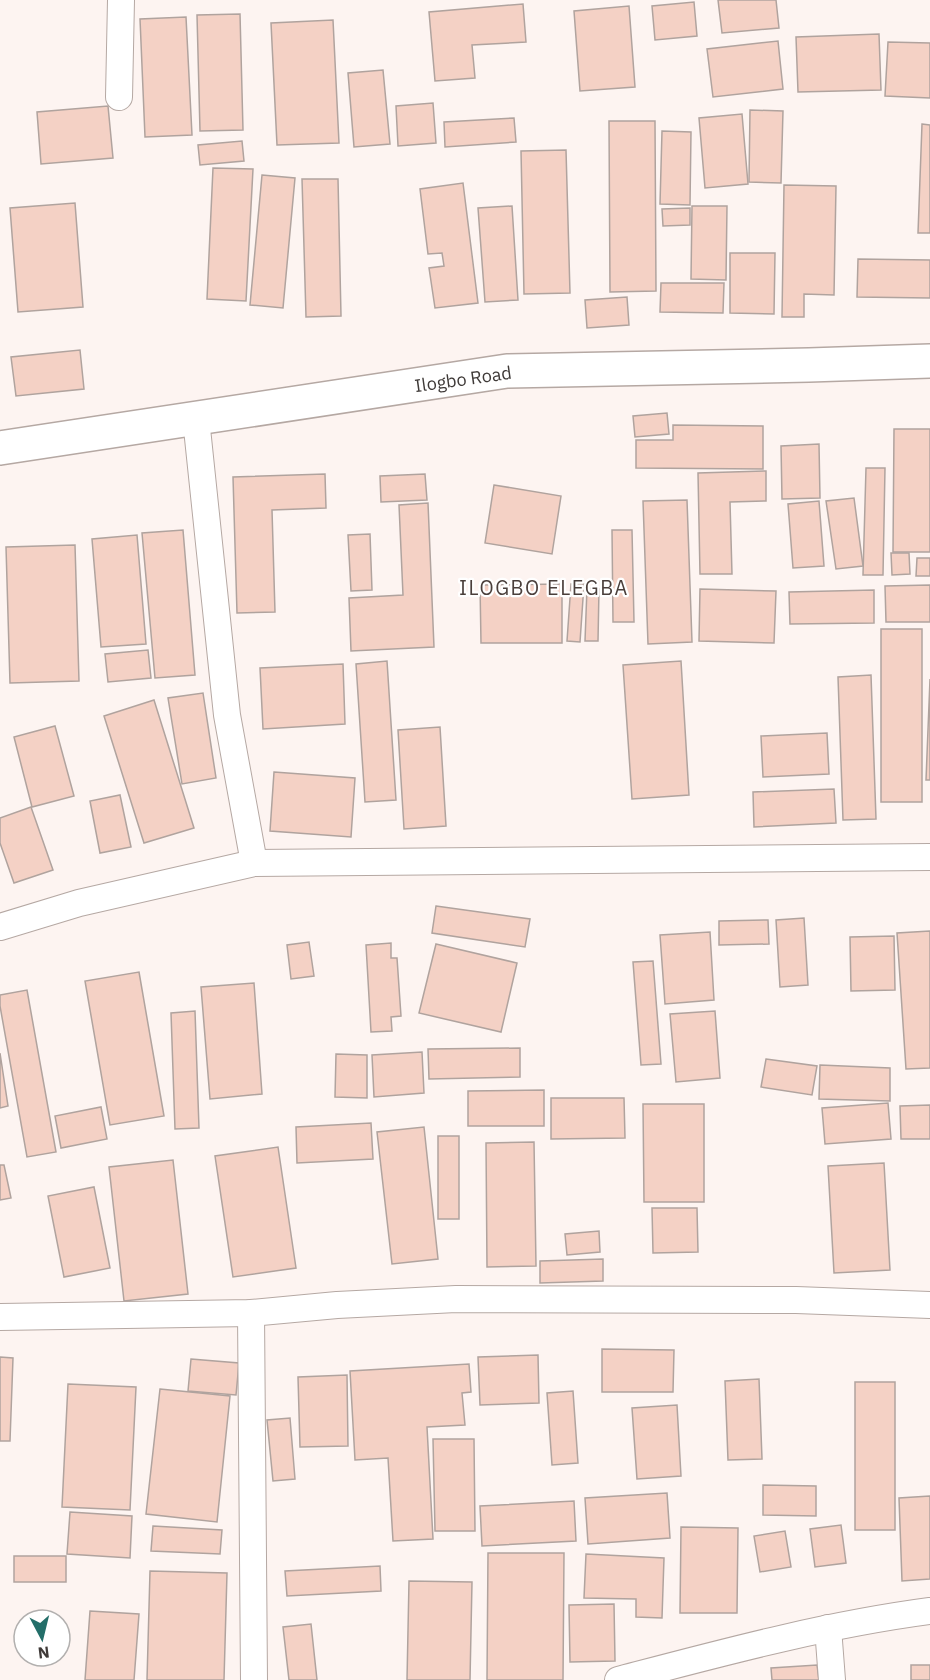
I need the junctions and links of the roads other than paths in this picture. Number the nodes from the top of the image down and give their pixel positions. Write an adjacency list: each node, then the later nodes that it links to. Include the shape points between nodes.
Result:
1 (121, 0): 2 (street)
2 (119, 97)
3 (930, 361): 4 (main road, Ilogbo Road, via 507,371)
4 (196, 419): 5 (main road, Ilogbo Road); 7 (street, via 227,715)
5 (0, 448)
6 (930, 857): 7 (street)
7 (254, 863): 8 (street, via 79,903)
8 (0, 927)
9 (930, 1305): 10 (street, via 796,1300 456,1299)
10 (251, 1313): 11 (street); 14 (street)
11 (0, 1317)
12 (930, 1611): 13 (street)
13 (828, 1628): 15 (street); 16 (street)
14 (254, 1680)
15 (618, 1680)
16 (832, 1680)

